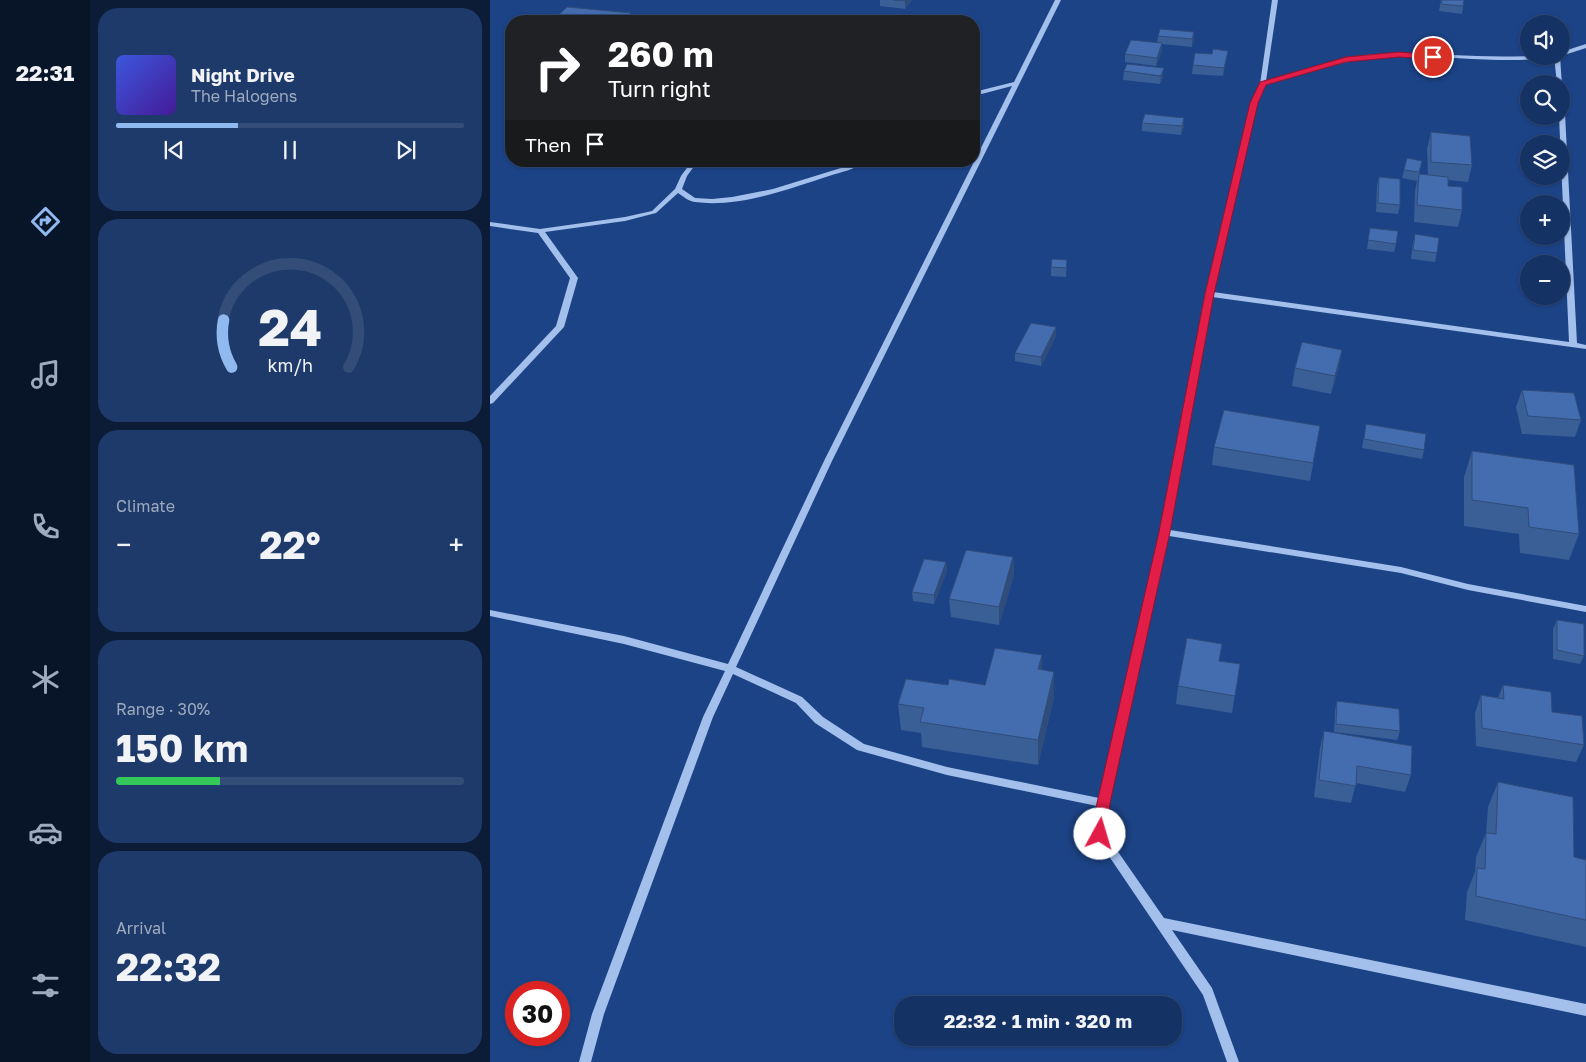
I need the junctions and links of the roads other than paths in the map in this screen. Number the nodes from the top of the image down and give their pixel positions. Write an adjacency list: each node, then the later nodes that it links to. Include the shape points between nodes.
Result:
1 (1058, 0): 6 (street)
2 (1275, 0): 7 (street)
3 (1586, 46): 4 (street)
4 (1570, 51)
5 (1520, 58): 7 (street, via 1399,55 1346,60)
6 (1014, 84): 8 (street); 10 (street)
7 (1263, 84): 17 (street, via 1254,103)
8 (980, 92)
9 (1562, 125): 18 (street)
10 (980, 153)
11 (691, 167): 14 (street)
12 (850, 167): 14 (street, via 775,190 727,200 692,200)
13 (973, 167): 24 (street, via 828,461)
14 (678, 190): 16 (street, via 654,212)
15 (490, 224): 16 (street)
16 (540, 231): 20 (street, via 574,278 560,328)
17 (1209, 294): 18 (street); 21 (street)
18 (1573, 345): 19 (street)
19 (1586, 346)
20 (490, 402)
21 (1165, 532): 22 (street, via 1401,570 1468,587); 25 (street)
22 (1586, 609)
23 (490, 613): 24 (street, via 624,640)
24 (732, 669): 25 (street, via 798,700 819,720 861,748); 28 (street, via 705,726 598,1014)
25 (1103, 803): 26 (street, via 1100,834)
26 (1162, 923): 27 (street); 29 (street, via 1208,992)
27 (1586, 1010)
28 (585, 1062)
29 (1232, 1062)

